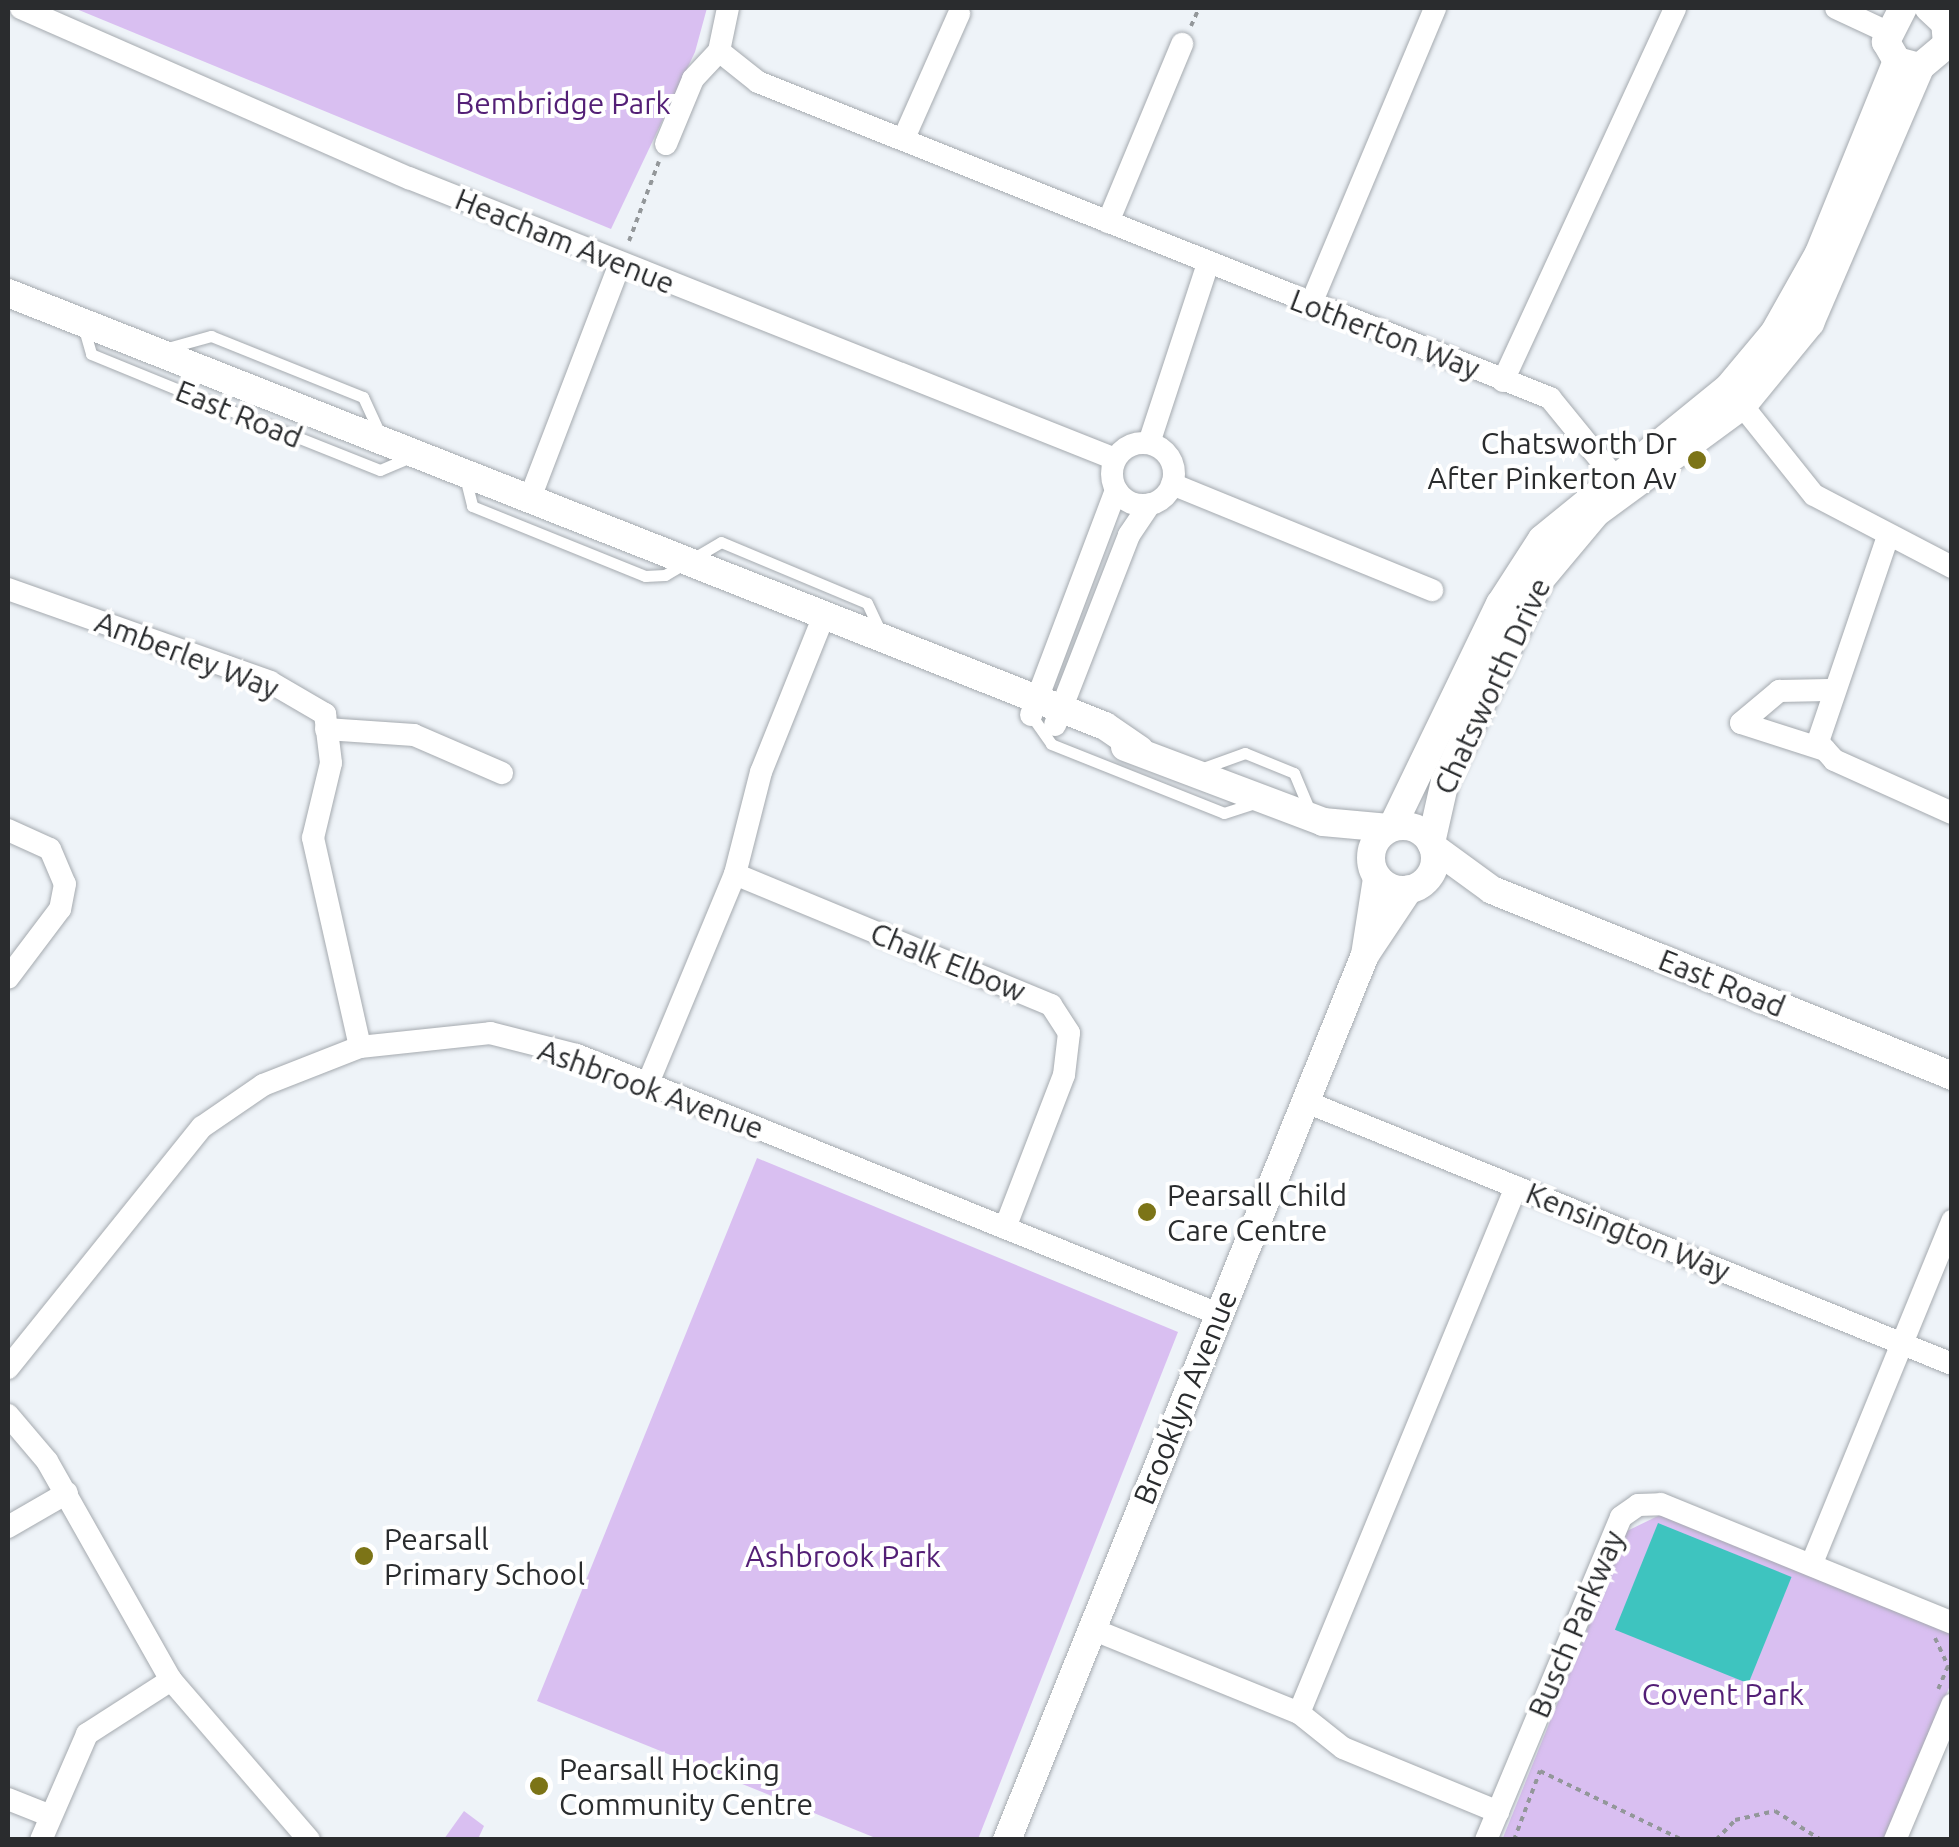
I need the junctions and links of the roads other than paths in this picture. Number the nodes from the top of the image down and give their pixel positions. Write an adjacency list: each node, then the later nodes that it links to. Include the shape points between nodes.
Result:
1 (21, 8): 17 (street, Heacham Avenue)
2 (728, 8): 11 (street)
3 (1434, 8): 20 (street)
4 (1675, 8): 22 (street)
5 (1836, 8): 9 (street)
6 (1902, 8): 9 (street)
7 (1936, 10): 12 (street)
8 (958, 14): 14 (street)
9 (1885, 32): 13 (street)
10 (1182, 44): 16 (street)
11 (719, 51): 14 (street, Lotherton Way, via 758,82); 15 (street, via 693,79)
12 (1948, 51): 13 (street)
13 (1908, 64): 23 (street, Chatsworth Drive, via 1817,310)
14 (904, 138): 16 (street, Lotherton Way)
15 (666, 144)
16 (1108, 222): 18 (street, Lotherton Way)
17 (620, 264): 26 (street, Heacham Avenue); 31 (street)
18 (1208, 264): 20 (street, Lotherton Way); 24 (street)
19 (9, 289): 21 (street, East Road)
20 (1310, 306): 22 (street, Lotherton Way)
21 (82, 322): 25 (street, East Road); 25 (lane, East Road, via 91,354 340,455 380,470)
22 (1503, 380): 28 (street, Lotherton Way, via 1561,406)
23 (1735, 396): 28 (street, Chatsworth Drive); 33 (street, via 1814,494)
24 (1149, 443): 26 (street); 29 (street, via 1172,463)
25 (417, 454): 27 (street, East Road)
26 (1115, 459): 30 (street)
27 (464, 472): 31 (street, East Road); 34 (lane, via 472,506 645,576)
28 (1620, 483): 40 (street, Chatsworth Drive, via 1540,580)
29 (1172, 484): 32 (street); 37 (street)
30 (1116, 490): 32 (street); 42 (street)
31 (530, 498): 34 (street, East Road)
32 (1150, 504): 42 (street, via 1128,535)
33 (1887, 539): 35 (street); 41 (street)
34 (686, 561): 38 (street, East Road); 39 (lane, via 705,544 739,550 867,602)
35 (1952, 567)
36 (8, 589): 43 (street, Amberley Way, via 270,682 324,714)
37 (1432, 590)
38 (824, 618): 39 (street, East Road); 54 (street, via 761,772)
39 (883, 642): 42 (street, East Road)
40 (1477, 679): 50 (street, Chatsworth Drive); 52 (street, Chatsworth Drive, via 1434,810)
41 (1828, 690): 44 (street, via 1816,730); 44 (street, via 1779,691 1741,723 1753,734)
42 (1046, 712): 45 (street, East Road); 47 (lane, East Road, via 1051,744 1224,813)
43 (326, 729): 46 (street, via 414,735); 59 (street, via 331,763 313,838)
44 (1825, 750): 48 (street)
45 (1195, 771): 47 (street, East Road); 49 (lane, East Road, via 1245,753 1294,773)
46 (502, 773)
47 (1264, 799): 49 (street, East Road)
48 (1952, 813)
49 (1318, 820): 50 (street, East Road); 53 (street, East Road)
50 (1391, 828): 52 (street, via 1418,830); 53 (street, via 1374,842)
51 (8, 830): 58 (street, via 50,849 65,884 60,910)
52 (1432, 845): 55 (street, via 1434,867); 56 (street, East Road)
53 (1375, 873): 55 (street); 57 (street, Brooklyn Avenue)
54 (735, 874): 61 (street); 65 (street, Chalk Elbow, via 1051,1005 1068,1032 1064,1074)
55 (1414, 887): 56 (street, East Road); 57 (street, Brooklyn Avenue)
56 (1492, 890): 60 (street, East Road)
57 (1365, 955): 62 (street, Brooklyn Avenue)
58 (8, 978)
59 (360, 1047): 61 (street, Ashbrook Avenue, via 490,1033); 69 (street, Ashbrook Avenue, via 262,1085 202,1127)
60 (1952, 1076)
61 (648, 1084): 65 (street, Ashbrook Avenue)
62 (1304, 1102): 63 (street, Kensington Way); 66 (street, Brooklyn Avenue)
63 (1516, 1187): 67 (street, Kensington Way); 78 (street)
64 (1952, 1221): 67 (street)
65 (1005, 1228): 66 (street, Ashbrook Avenue)
66 (1218, 1314): 75 (street, Brooklyn Avenue)
67 (1904, 1344): 68 (street, Kensington Way); 73 (street)
68 (1952, 1364)
69 (8, 1368)
70 (8, 1415): 71 (street)
71 (66, 1493): 72 (street); 76 (street)
72 (8, 1528)
73 (1812, 1564): 74 (street, Busch Parkway); 80 (street, Busch Parkway, via 1661,1504 1621,1516)
74 (1942, 1627)
75 (1092, 1629): 78 (street); 84 (street, Brooklyn Avenue)
76 (172, 1680): 81 (street, via 87,1734); 82 (street)
77 (1943, 1703): 86 (street)
78 (1300, 1713): 80 (street, via 1343,1748)
79 (8, 1798): 81 (street)
80 (1498, 1812): 85 (street, Busch Parkway)
81 (50, 1816): 83 (street)
82 (293, 1835)
83 (41, 1840)
84 (1007, 1840)
85 (1486, 1840)
86 (1895, 1840)

